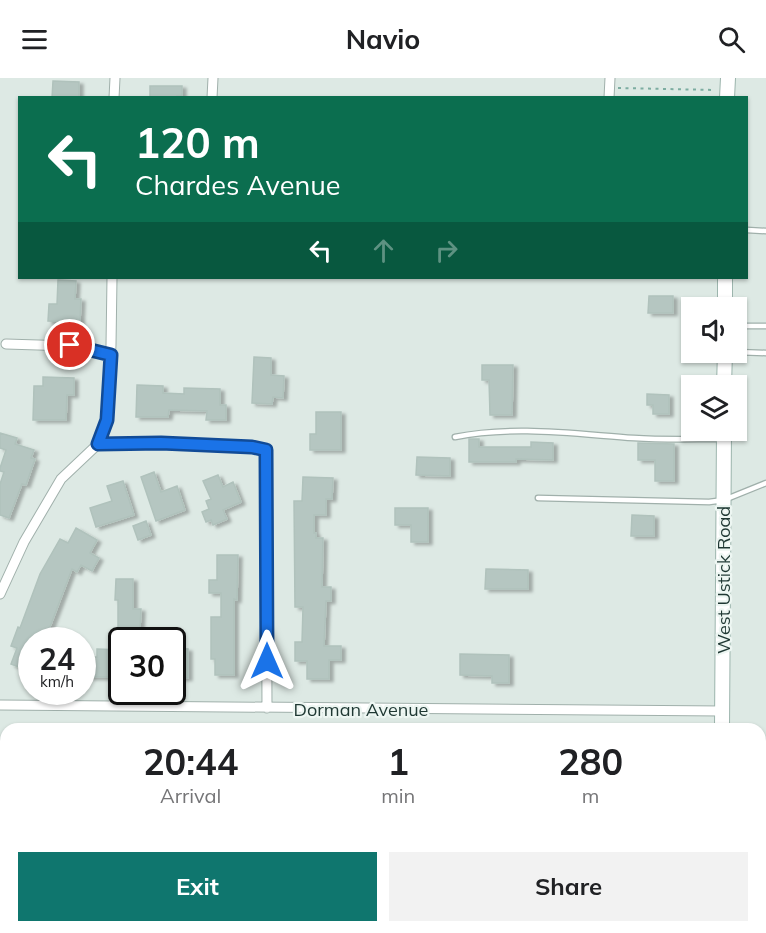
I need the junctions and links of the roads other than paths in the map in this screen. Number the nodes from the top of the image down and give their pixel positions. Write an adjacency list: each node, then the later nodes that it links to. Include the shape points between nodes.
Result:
1 (115, 78): 3 (street)
2 (213, 78): 4 (street)
3 (114, 96)
4 (212, 96)
5 (748, 230): 6 (lane)
6 (766, 231)
7 (112, 279): 15 (street)
8 (725, 279): 9 (main road)
9 (725, 297)
10 (747, 326): 11 (lane)
11 (766, 326)
12 (6, 344): 15 (street, via 70,345)
13 (747, 352): 14 (lane)
14 (766, 353)
15 (111, 355): 19 (street, via 107,420)
16 (681, 436): 17 (lane, via 506,432)
17 (455, 437)
18 (724, 441): 22 (main road, West Ustick Road)
19 (98, 444): 23 (street, via 61,479 24,542); 25 (street, via 161,443 266,450)
20 (766, 483): 22 (lane)
21 (538, 498): 22 (lane)
22 (724, 500): 26 (main road, West Ustick Road)
23 (0, 594)
24 (0, 705): 25 (street, Dorman Avenue)
25 (267, 708): 26 (street, Dorman Avenue)
26 (722, 711): 27 (main road, West Ustick Road)
27 (722, 723)

